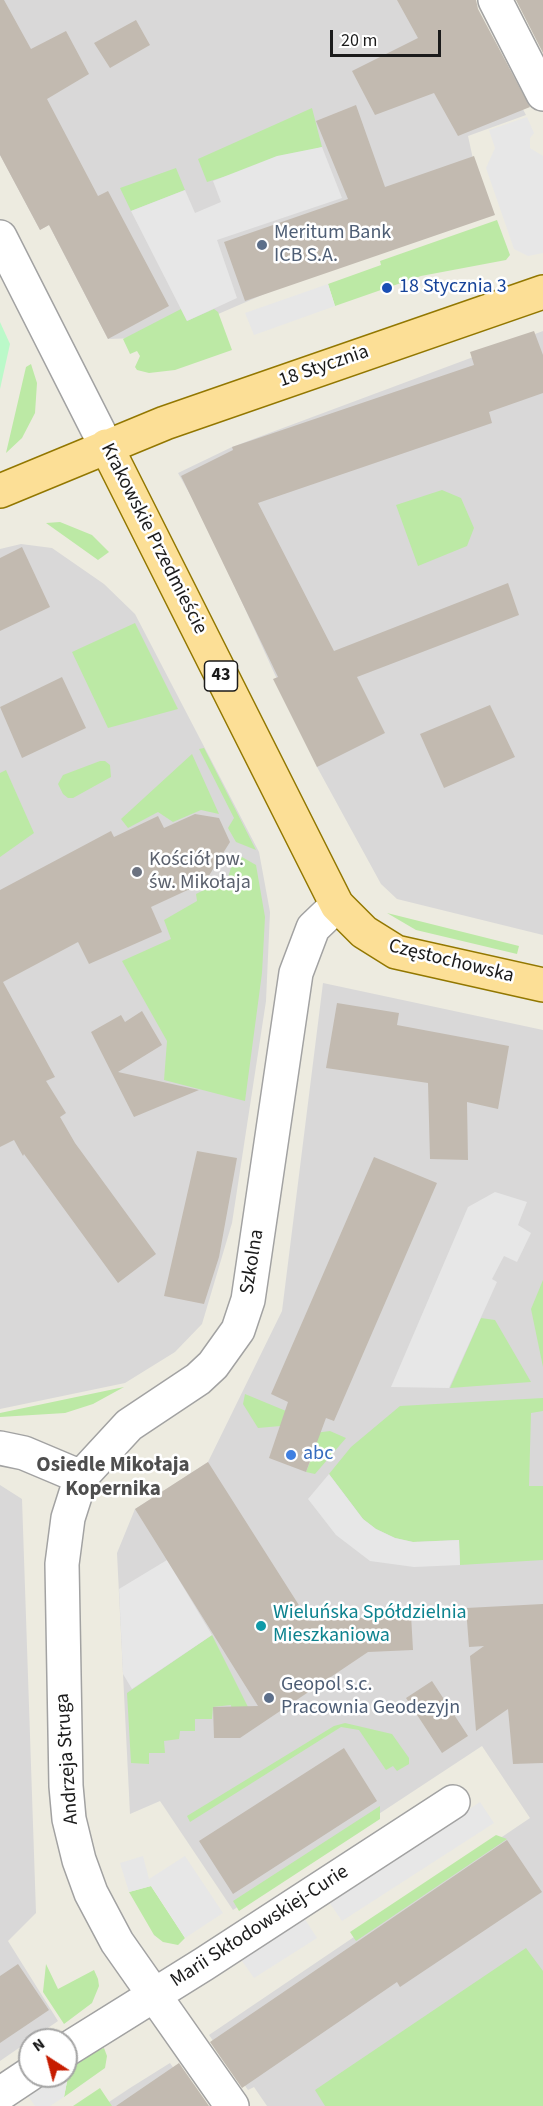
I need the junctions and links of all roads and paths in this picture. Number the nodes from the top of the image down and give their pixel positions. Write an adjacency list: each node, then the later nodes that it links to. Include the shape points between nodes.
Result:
1 (495, 0): 2 (street)
2 (543, 94)
3 (0, 237): 5 (street, Krakowskie Przedmieście)
4 (543, 292): 5 (main road, 18 Stycznia, via 236,397)
5 (106, 446): 6 (main road, 18 Stycznia); 7 (main road, Krakowskie Przedmieście / 43)
6 (0, 490)
7 (338, 905): 8 (main road, Częstochowska / 43, via 364,932 396,952); 10 (street, Szkolna, via 313,928 296,972 248,1300 238,1330 213,1365 129,1425)
8 (543, 985)
9 (0, 1448): 10 (street, via 35,1457)
10 (81, 1478): 12 (street, Andrzeja Struga, via 64,1537 61,1586 69,1820 98,1909)
11 (453, 1802): 12 (street, Marii Skłodowskiej-Curie)
12 (153, 1995): 13 (street, Marii Skłodowskiej-Curie); 16 (street, Andrzeja Struga)
13 (78, 2042)
14 (18, 2082): 15 (street)
15 (0, 2094)
16 (232, 2106)

